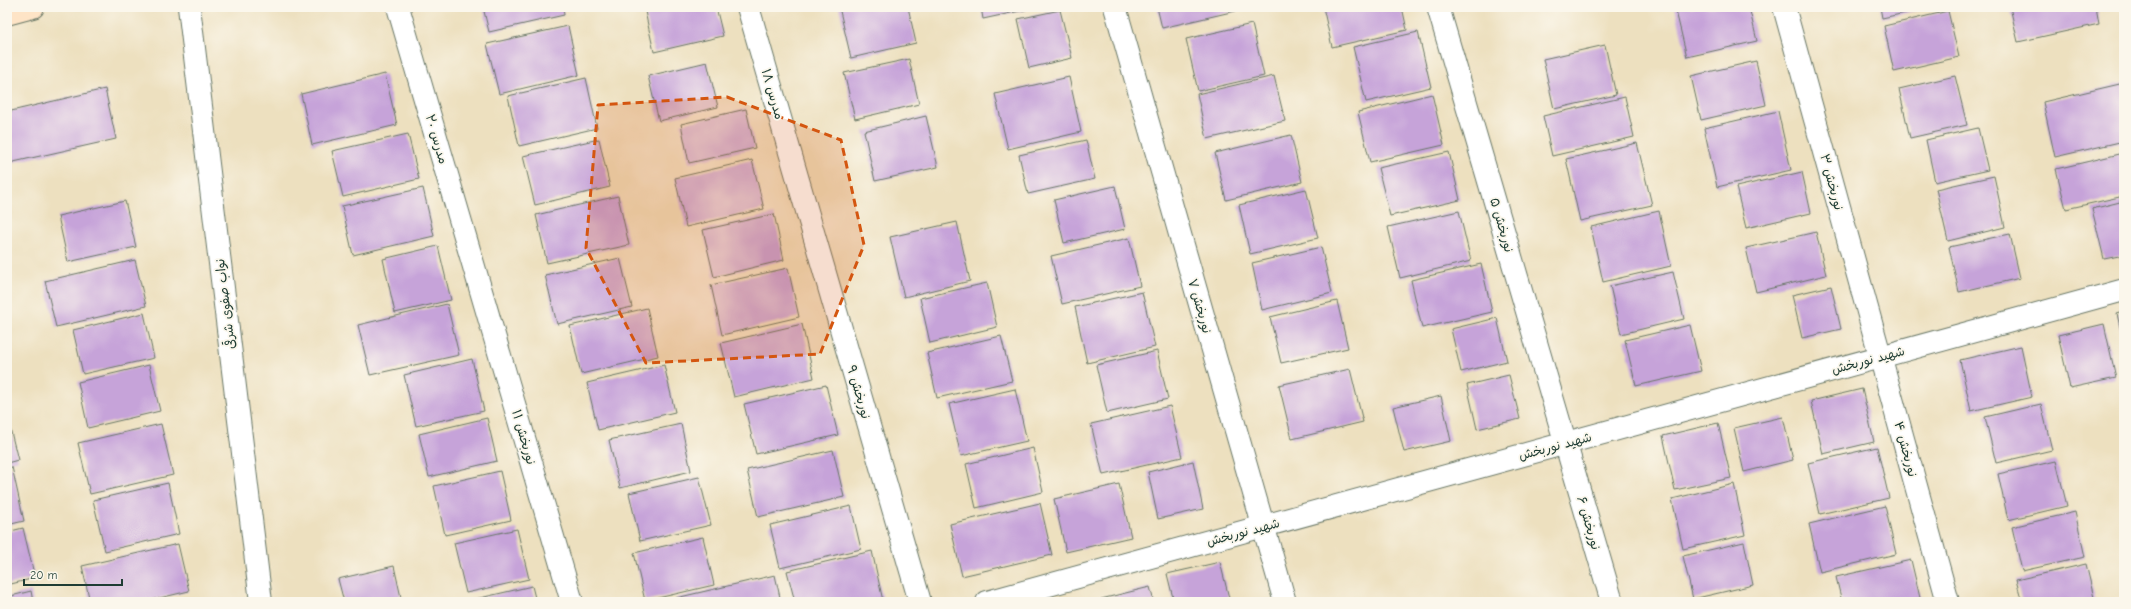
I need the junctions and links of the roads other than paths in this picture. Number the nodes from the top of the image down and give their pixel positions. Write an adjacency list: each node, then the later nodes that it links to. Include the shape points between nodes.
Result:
1 (33, 7): 8 (main road)
2 (188, 7): 15 (street, نواب صفوی شرقی)
3 (398, 7): 10 (street, مدرس ۲۰)
4 (748, 7): 9 (street, مدرس ۱۸)
5 (1114, 7): 14 (street, نوربخش ۷)
6 (1438, 7): 13 (street, نوربخش ۵)
7 (1784, 7): 12 (street, نوربخش ۳)
8 (7, 14)
9 (799, 182): 17 (street, نوربخش ۹)
10 (475, 272): 16 (street, نوربخش ۱۱)
11 (2124, 290): 12 (street, شهید نوربخش)
12 (1880, 357): 13 (street, شهید نوربخش); 21 (street, نوربخش ۴)
13 (1565, 443): 14 (street, شهید نوربخش); 20 (street, نوربخش ۶)
14 (1263, 526): 18 (street, شهید نوربخش); 19 (street, نوربخش ۷)
15 (261, 602)
16 (572, 602)
17 (920, 602)
18 (987, 602)
19 (1285, 602)
20 (1612, 602)
21 (1948, 602)

